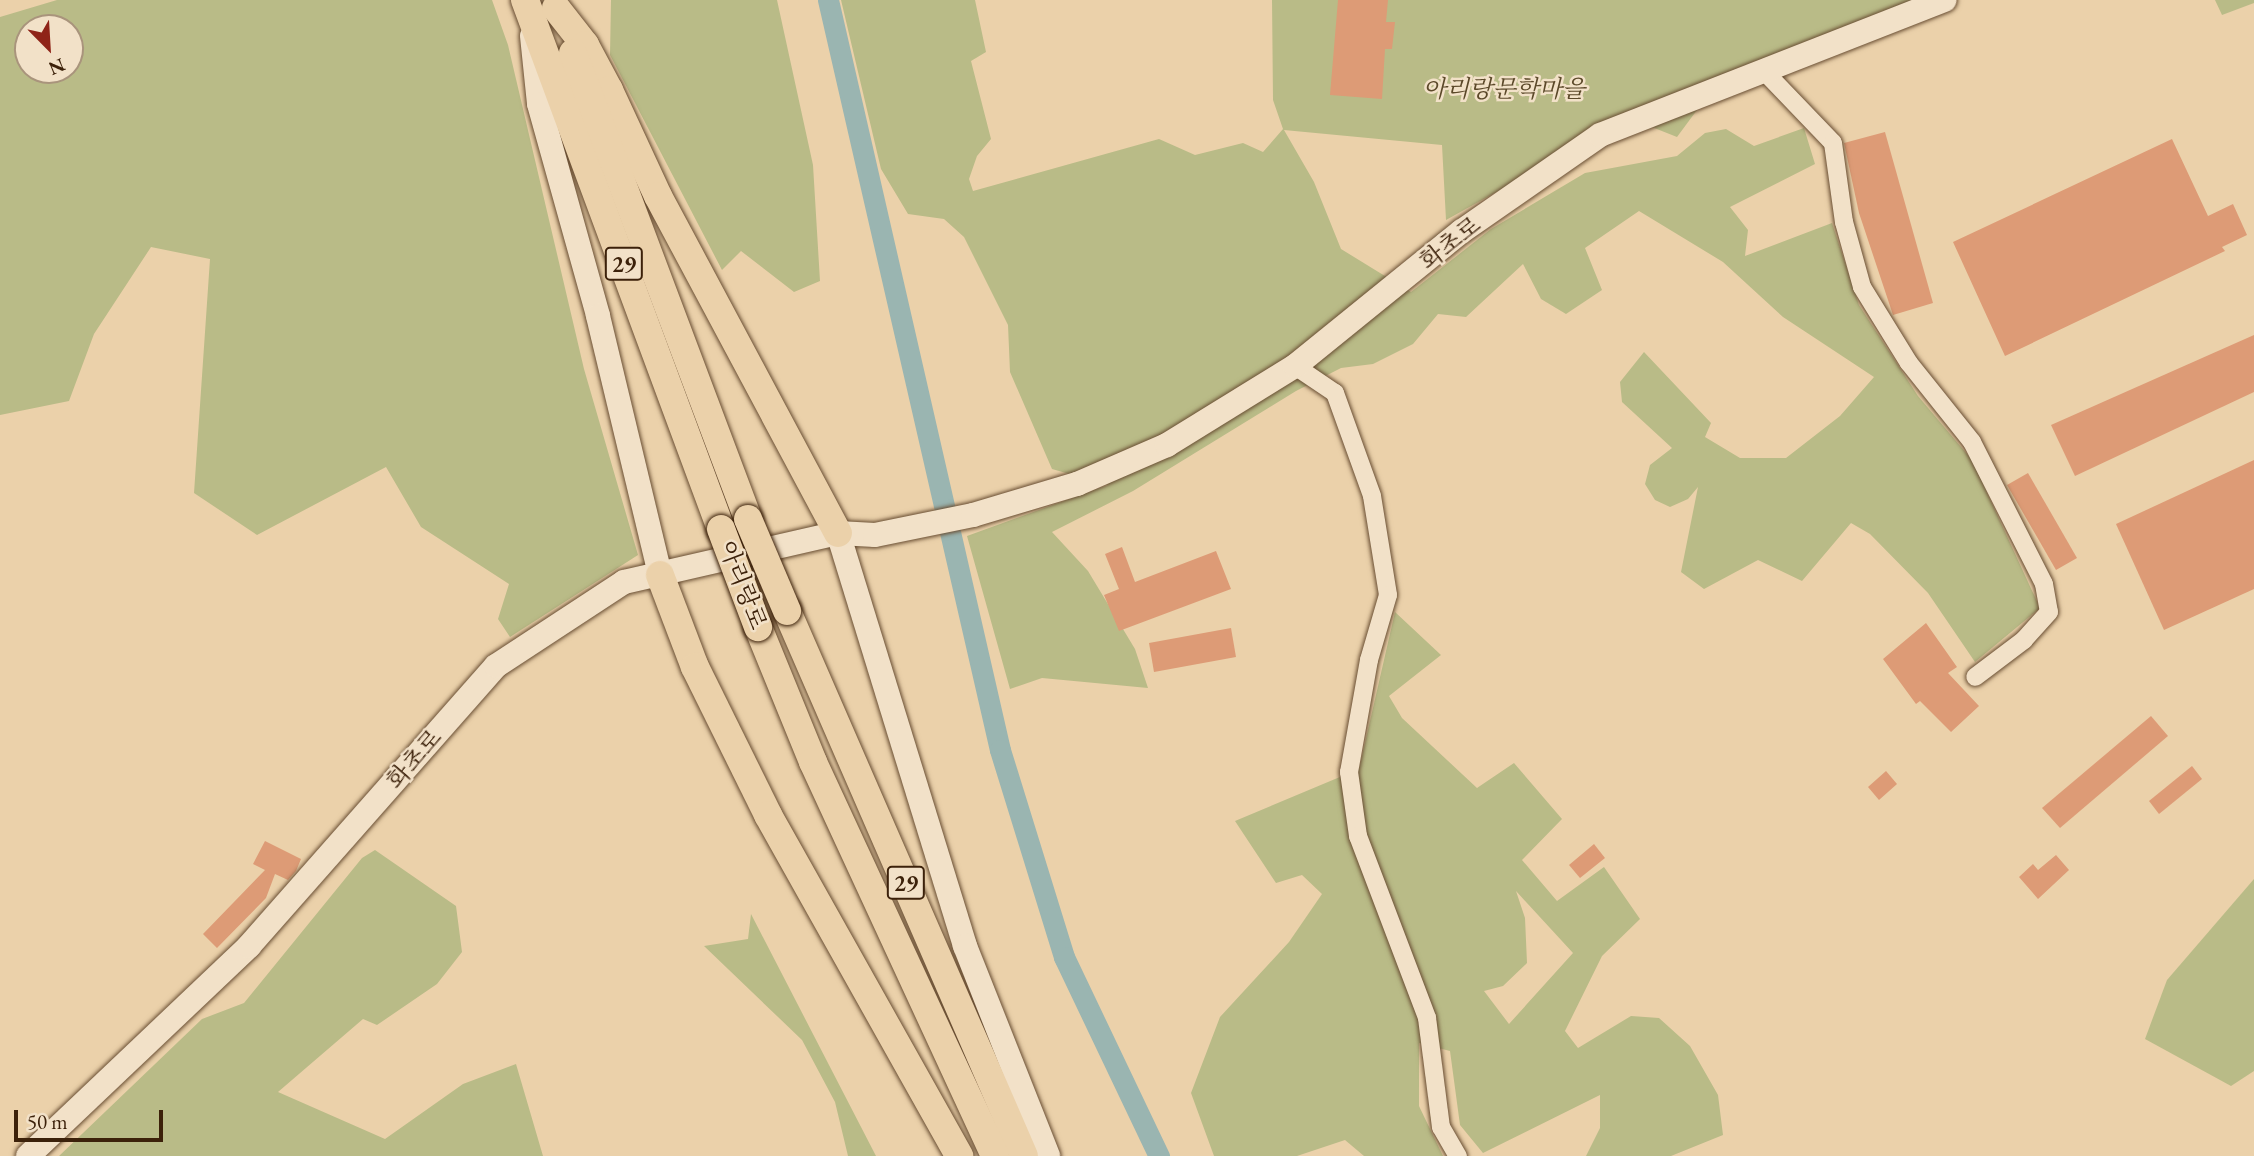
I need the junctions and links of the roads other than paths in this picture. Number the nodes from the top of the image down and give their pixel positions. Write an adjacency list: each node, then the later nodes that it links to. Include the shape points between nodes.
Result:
1 (1945, 0): 3 (street, 화초로)
2 (541, 5): 5 (main road, via 603,78 658,196); 6 (street, via 539,104 598,316); 10 (main road, 아리랑로 / 29, bridge, via 758,626 813,762); 11 (main road, 아리랑로 / 29, bridge, via 748,519)
3 (1765, 72): 4 (street, 화초로, via 1600,135 1462,231); 7 (street, via 1833,143 1844,222 1863,287 1909,363 1972,442 2044,584 2049,612 2024,640)
4 (1295, 366): 5 (street, 화초로, via 1167,445 1077,484 973,515 874,535); 13 (street, via 1335,393 1372,496 1388,595 1369,660 1349,772 1358,836 1427,1018 1441,1126)
5 (838, 533): 6 (street, 화초로); 12 (street, via 965,946)
6 (660, 575): 8 (street, 화초로, via 624,582 496,666 249,946); 9 (main road, via 695,667 768,815)
7 (1975, 677)
8 (28, 1156)
9 (959, 1156)
10 (995, 1156)
11 (1024, 1156)
12 (1048, 1156)
13 (1458, 1156)

